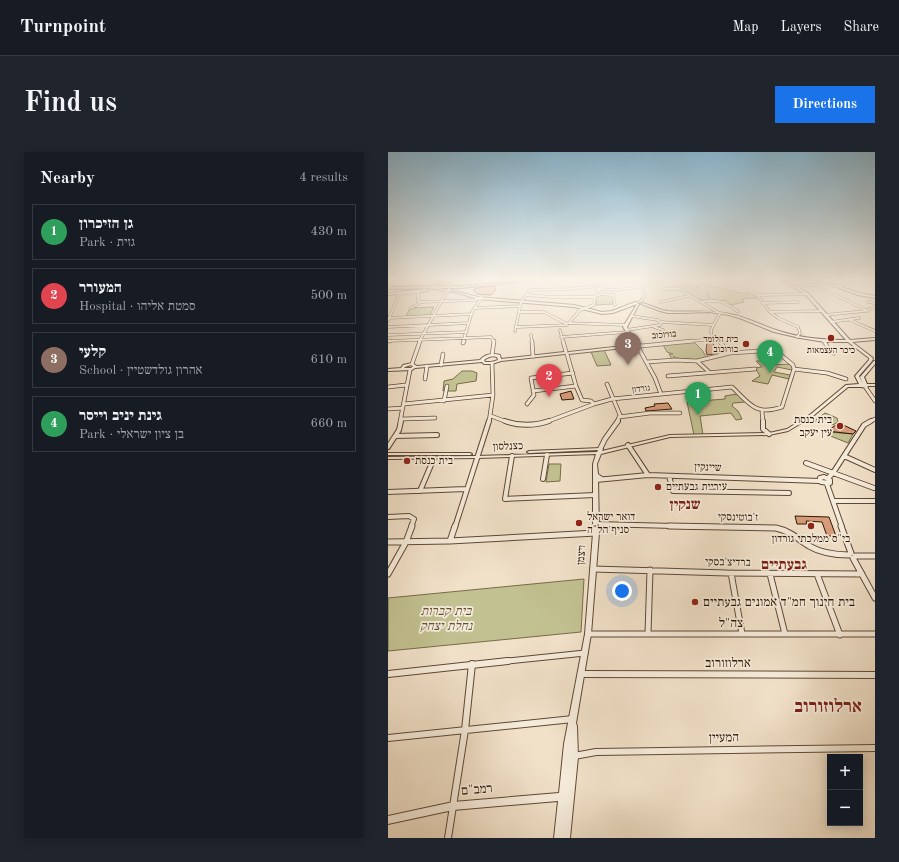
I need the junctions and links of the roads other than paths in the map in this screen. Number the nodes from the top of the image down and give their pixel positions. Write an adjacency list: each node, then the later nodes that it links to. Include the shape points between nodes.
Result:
1 (435, 312): 14 (street)
2 (519, 312): 31 (street)
3 (544, 312): 24 (street)
4 (578, 312): 23 (street)
5 (595, 312): 6 (street)
6 (609, 312)
7 (633, 312): 15 (street)
8 (719, 312): 28 (street); 43 (street)
9 (770, 312): 43 (street, via 798,327 800,333)
10 (823, 312): 13 (street)
11 (857, 312): 13 (street)
12 (472, 314): 14 (street); 22 (street)
13 (825, 315): 21 (street)
14 (433, 316): 17 (street); 26 (street)
15 (631, 316): 20 (street); 27 (street)
16 (859, 318): 18 (street)
17 (388, 319)
18 (850, 320): 21 (street); 37 (street)
19 (539, 321): 29 (street)
20 (661, 322): 28 (street); 32 (street, via 660,325)
21 (831, 322): 50 (street)
22 (469, 323): 26 (street); 38 (street)
23 (569, 323): 24 (street); 25 (street)
24 (564, 324): 25 (street); 29 (street)
25 (578, 324): 27 (street)
26 (429, 325): 30 (street); 39 (street)
27 (626, 325): 36 (street)
28 (713, 325): 46 (street, via 710,334)
29 (537, 326): 31 (street)
30 (388, 327)
31 (517, 327): 35 (street)
32 (653, 327): 34 (street); 36 (street)
33 (560, 330): 42 (street)
34 (664, 330)
35 (516, 331)
36 (626, 331): 42 (street); 52 (street)
37 (875, 331)
38 (466, 332): 39 (street); 44 (street)
39 (424, 334): 40 (street); 47 (street)
40 (388, 335)
41 (531, 336): 58 (street)
42 (561, 337): 53 (street)
43 (797, 337): 49 (street)
44 (465, 338): 47 (street); 51 (street); 57 (street, via 491,337 494,341)
45 (875, 338): 50 (street)
46 (712, 339): 52 (street, בורוכוב); 54 (street, via 718,340)
47 (420, 340): 48 (street); 66 (street)
48 (388, 341)
49 (826, 341): 50 (street); 56 (street)
50 (850, 342): 60 (street)
51 (463, 343)
52 (637, 346): 53 (street, בורוכוב); 63 (street)
53 (566, 353): 58 (street, בורוכוב); 74 (street)
54 (730, 353): 62 (street); 70 (street, via 775,350 793,365)
55 (443, 354): 65 (street)
56 (834, 354)
57 (492, 355): 59 (street, via 499,356); 61 (street, via 484,357)
58 (533, 356): 59 (street, בורוכוב)
59 (500, 360): 64 (street, בורוכוב)
60 (874, 360): 82 (street, via 862,377)
61 (482, 361): 64 (street); 65 (street)
62 (698, 361): 63 (street); 73 (street)
63 (647, 362): 86 (street)
64 (492, 363): 87 (street)
65 (442, 365): 67 (street)
66 (413, 366): 67 (street); 68 (street, via 404,366); 72 (street)
67 (427, 366): 76 (street)
68 (402, 369): 71 (street); 72 (street)
69 (755, 369): 73 (street)
70 (794, 369): 77 (street); 95 (street, via 782,407 771,412)
71 (388, 370)
72 (410, 370): 79 (street)
73 (709, 372): 75 (street)
74 (572, 373): 81 (street); 85 (street, via 531,378)
75 (668, 376)
76 (425, 379)
77 (846, 379)
78 (607, 384): 88 (street)
79 (406, 386): 83 (street); 93 (street)
80 (447, 386): 90 (street)
81 (576, 386): 85 (street); 92 (street, via 582,400)
82 (864, 386): 84 (street, כצנלסון); 89 (street); 103 (street, כצנלסון, via 842,391 788,430)
83 (388, 387)
84 (875, 387)
85 (533, 391): 91 (street, via 534,395)
86 (661, 394): 88 (street, גורדון); 95 (street, גורדון, via 732,387 755,410)
87 (493, 395): 90 (street); 97 (street)
88 (612, 399): 92 (street, גורדון); 99 (street)
89 (875, 400)
90 (444, 401): 93 (street)
91 (527, 404)
92 (594, 404): 97 (street, גורדון, via 534,425 512,424)
93 (403, 406): 94 (street); 100 (street)
94 (388, 409)
95 (762, 412): 102 (street)
96 (680, 413): 99 (street, via 650,412)
97 (491, 416): 112 (street)
98 (435, 418): 100 (street)
99 (619, 418): 109 (street, ויצמן)
100 (402, 419): 106 (street)
101 (875, 419): 114 (street, via 864,425)
102 (763, 429): 103 (street); 105 (street)
103 (769, 434): 105 (street, כצנלסון)
104 (437, 435): 106 (street)
105 (758, 435): 107 (street, כצנלסון, via 670,436)
106 (396, 436): 108 (street)
107 (628, 445): 109 (street, כצנלסון); 120 (street)
108 (388, 447)
109 (599, 451): 111 (street, כצנלסון); 112 (street, כצנלסון); 122 (street, ויצמן, via 595,464)
110 (388, 454): 112 (street, כצנלסון)
111 (546, 455): 113 (street, כצנלסון); 124 (street)
112 (477, 456): 113 (street, כצנלסון); 116 (street, כצנלסון); 129 (street)
113 (512, 456): 133 (street, via 504,499)
114 (844, 456): 118 (street); 119 (street)
115 (388, 458): 116 (street, כצנלסון)
116 (434, 458): 130 (street)
117 (806, 463): 119 (street)
118 (875, 470)
119 (833, 473): 123 (street); 128 (street)
120 (648, 475): 121 (street, שיינקין); 125 (street, שיינקין)
121 (669, 476): 126 (street, שיינקין); 132 (street, via 672,491)
122 (595, 478): 125 (street); 133 (street, ויצמן)
123 (828, 478): 126 (street, via 823,477); 127 (street, via 830,482)
124 (543, 479)
125 (604, 480)
126 (820, 480): 127 (street)
127 (827, 484): 134 (street)
128 (874, 488)
129 (466, 489): 130 (street); 139 (street)
130 (420, 491): 131 (street)
131 (388, 492)
132 (789, 493)
133 (596, 495): 137 (street, ויצמן)
134 (834, 501): 135 (street); 142 (street)
135 (875, 501)
136 (388, 517): 141 (street, via 409,516 414,519)
137 (596, 524): 138 (street, ויצמן); 142 (street, ז'בוטינסקי, via 776,528 797,535 810,546 841,555)
138 (596, 533): 139 (street); 144 (street, ויצמן)
139 (450, 541): 141 (street)
140 (388, 542): 141 (street)
141 (406, 542): 147 (street)
142 (852, 555): 143 (street, ז'בוטינסקי); 150 (street)
143 (875, 556)
144 (593, 569): 145 (street, ברדיצ'בסקי); 152 (street, ויצמן)
145 (650, 570): 146 (street, ברדיצ'בסקי); 153 (street)
146 (731, 573): 148 (street, ברדיצ'בסקי); 154 (street)
147 (388, 574)
148 (770, 574): 149 (street, ברדיצ'בסקי); 155 (street)
149 (817, 574): 150 (street, ברדיצ'בסקי); 157 (street)
150 (862, 574): 151 (street)
151 (875, 598)
152 (588, 634): 153 (street, צה"ל); 158 (street, ויצמן)
153 (648, 634): 154 (street, צה"ל)
154 (742, 634): 155 (street, צה"ל)
155 (785, 634): 157 (street, צה"ל)
156 (875, 634): 157 (street, צה"ל)
157 (840, 635)
158 (585, 653): 159 (street); 161 (street, ויצמן)
159 (472, 664): 160 (street); 164 (street)
160 (388, 674)
161 (581, 674): 162 (street, ארלוזורוב); 163 (street, ויצמן)
162 (875, 675)
163 (573, 719): 164 (street); 167 (street, ויצמן); 168 (street, ויצמן, via 566,758)
164 (465, 730): 165 (street); 169 (street)
165 (388, 738)
166 (875, 748): 167 (street, המעיין, via 596,752)
167 (574, 757): 168 (street, ויצמן)
168 (566, 796): 169 (street, רמב"ם); 172 (street, ויצמן); 173 (street, ויצמן)
169 (453, 806): 170 (street, רמב"ם); 171 (street)
170 (388, 820)
171 (448, 838)
172 (559, 838)
173 (565, 838)

